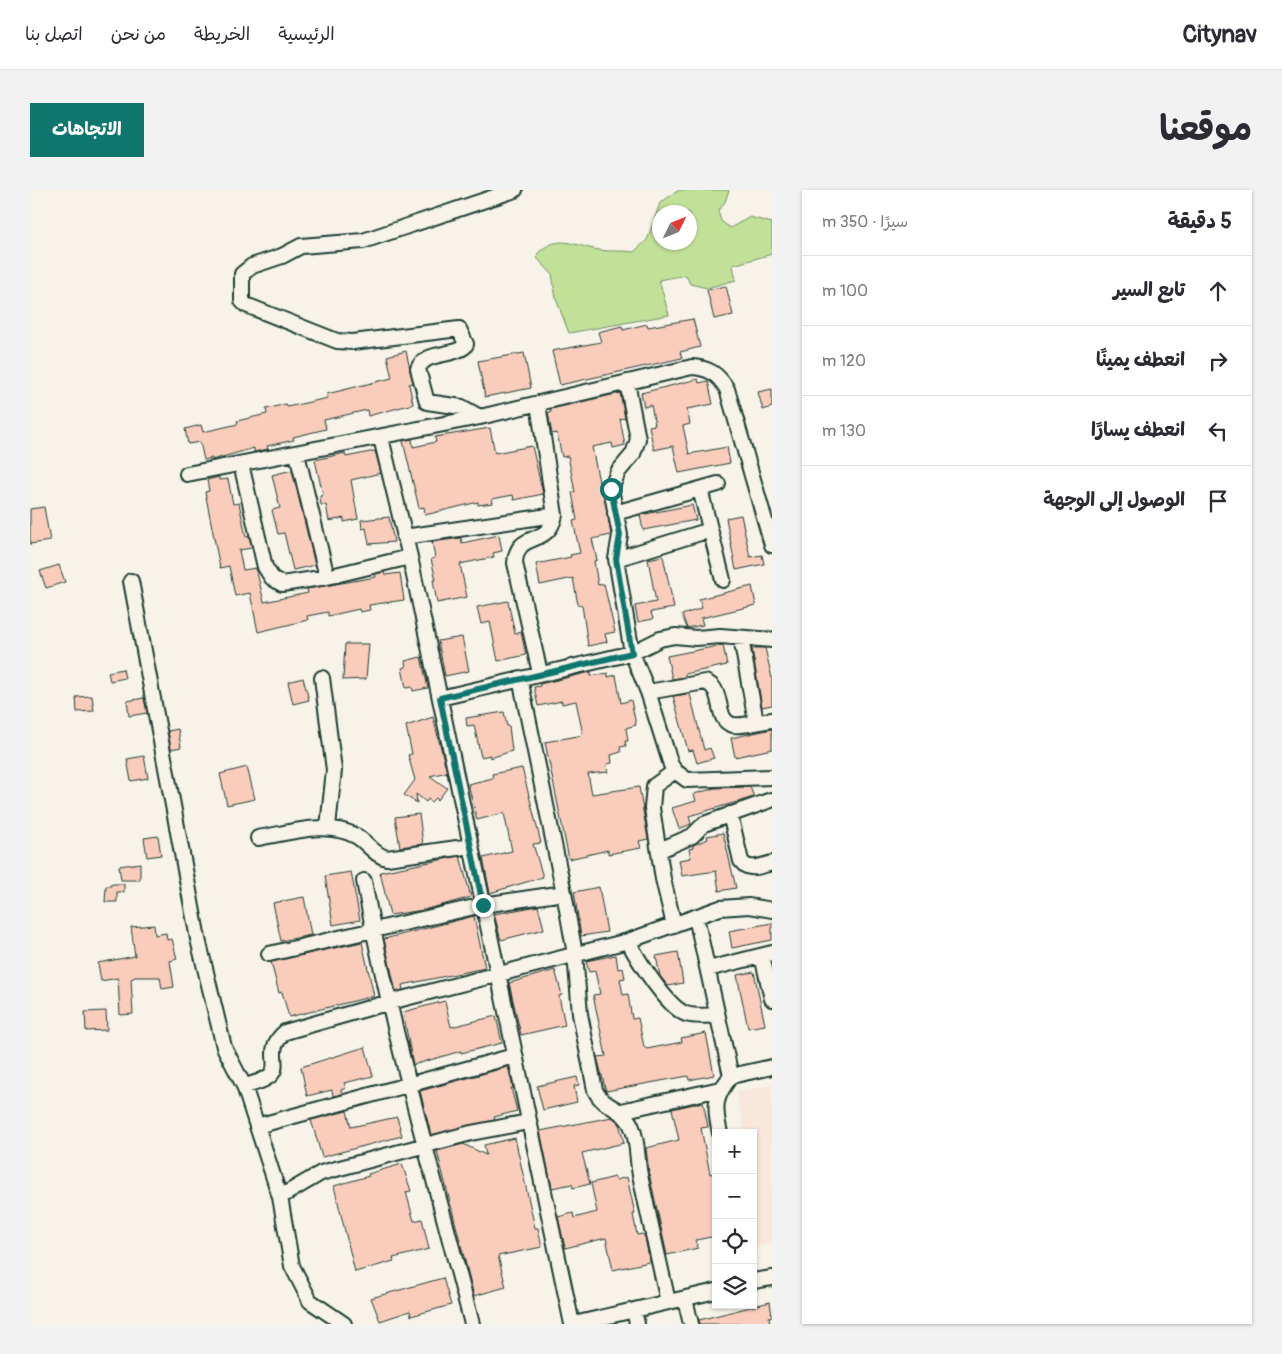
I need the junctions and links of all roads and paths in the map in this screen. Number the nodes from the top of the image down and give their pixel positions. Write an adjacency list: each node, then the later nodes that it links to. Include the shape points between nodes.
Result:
1 (515, 190): 4 (street, via 363,241 301,246 252,266 242,274 242,301 246,305 337,340 353,342 459,329 466,344 464,347 419,365 424,399 430,404 462,407)
2 (627, 382): 3 (street); 11 (street, via 638,439 633,454 613,481 611,497); 14 (street, via 692,367 712,371 721,379 727,389)
3 (538, 404): 4 (street); 12 (street)
4 (480, 417): 5 (street)
5 (381, 438): 6 (street); 15 (street)
6 (297, 454): 7 (street); 18 (street)
7 (242, 464): 8 (street); 18 (street, via 265,567 272,578 282,584)
8 (187, 474)
9 (718, 484): 10 (street)
10 (700, 489): 11 (street); 13 (street)
11 (615, 513): 17 (street, via 620,535)
12 (555, 515): 15 (street); 24 (street, via 548,533 520,545 515,553)
13 (710, 530): 17 (street); 19 (street)
14 (771, 535)
15 (404, 537): 16 (street)
16 (410, 557): 18 (street); 28 (street)
17 (616, 559): 23 (street)
18 (327, 577)
19 (723, 580)
20 (131, 581): 60 (street, via 198,939 224,1047)
21 (741, 638): 22 (street); 23 (street, via 675,636 660,639); 30 (street)
22 (772, 640)
23 (632, 653): 24 (street); 27 (street)
24 (540, 673): 26 (street)
25 (322, 678): 35 (street, via 334,770)
26 (520, 678): 28 (street); 41 (street)
27 (648, 692): 30 (street, via 705,682 717,691 727,722 737,725); 31 (street)
28 (440, 698): 37 (street)
29 (772, 720): 30 (street)
30 (756, 722)
31 (675, 771): 32 (street, via 687,780); 38 (street, via 654,786 652,808)
32 (770, 777): 33 (street)
33 (772, 801): 34 (street)
34 (730, 814): 38 (street, via 704,824 692,836); 39 (street, via 745,866 751,868)
35 (328, 827): 36 (street); 37 (street, via 357,836 380,856 387,858)
36 (258, 838)
37 (470, 846): 42 (street)
38 (660, 850): 45 (street, via 663,880)
39 (772, 863)
40 (364, 881): 46 (street)
41 (564, 893): 42 (street); 49 (street)
42 (483, 905): 46 (street); 52 (street)
43 (772, 910): 44 (street, via 739,906 720,908)
44 (696, 917): 45 (street); 51 (street)
45 (674, 925): 47 (street)
46 (372, 930): 48 (street); 54 (street)
47 (628, 941): 49 (street); 55 (street, via 669,1000 685,1014)
48 (269, 954)
49 (575, 954): 52 (street); 62 (street, via 580,1014 595,1090 601,1100)
50 (767, 954): 51 (street); 53 (street)
51 (708, 969): 55 (street)
52 (498, 976): 54 (street); 56 (street)
53 (772, 999)
54 (390, 1002): 59 (street); 60 (street, via 285,1032 276,1044 272,1075)
55 (718, 1015): 58 (street)
56 (514, 1056): 59 (street); 63 (street)
57 (772, 1067): 58 (street)
58 (731, 1076): 61 (street)
59 (410, 1084): 64 (street); 66 (street)
60 (244, 1086): 64 (street)
61 (720, 1089): 62 (street); 65 (street, via 715,1113)
62 (621, 1111): 72 (street, via 634,1130 640,1174)
63 (528, 1122): 66 (street, via 471,1133); 76 (street)
64 (257, 1126): 67 (street)
65 (719, 1129)
66 (425, 1147): 67 (street, via 321,1173); 75 (street)
67 (280, 1197): 74 (street, via 292,1266 310,1301)
68 (772, 1278): 69 (street)
69 (757, 1279)
70 (712, 1292): 71 (street)
71 (685, 1299): 72 (street); 78 (street)
72 (668, 1302): 73 (street)
73 (634, 1310): 76 (street); 77 (street)
74 (344, 1324)
75 (472, 1324)
76 (573, 1324)
77 (637, 1324)
78 (690, 1324)

